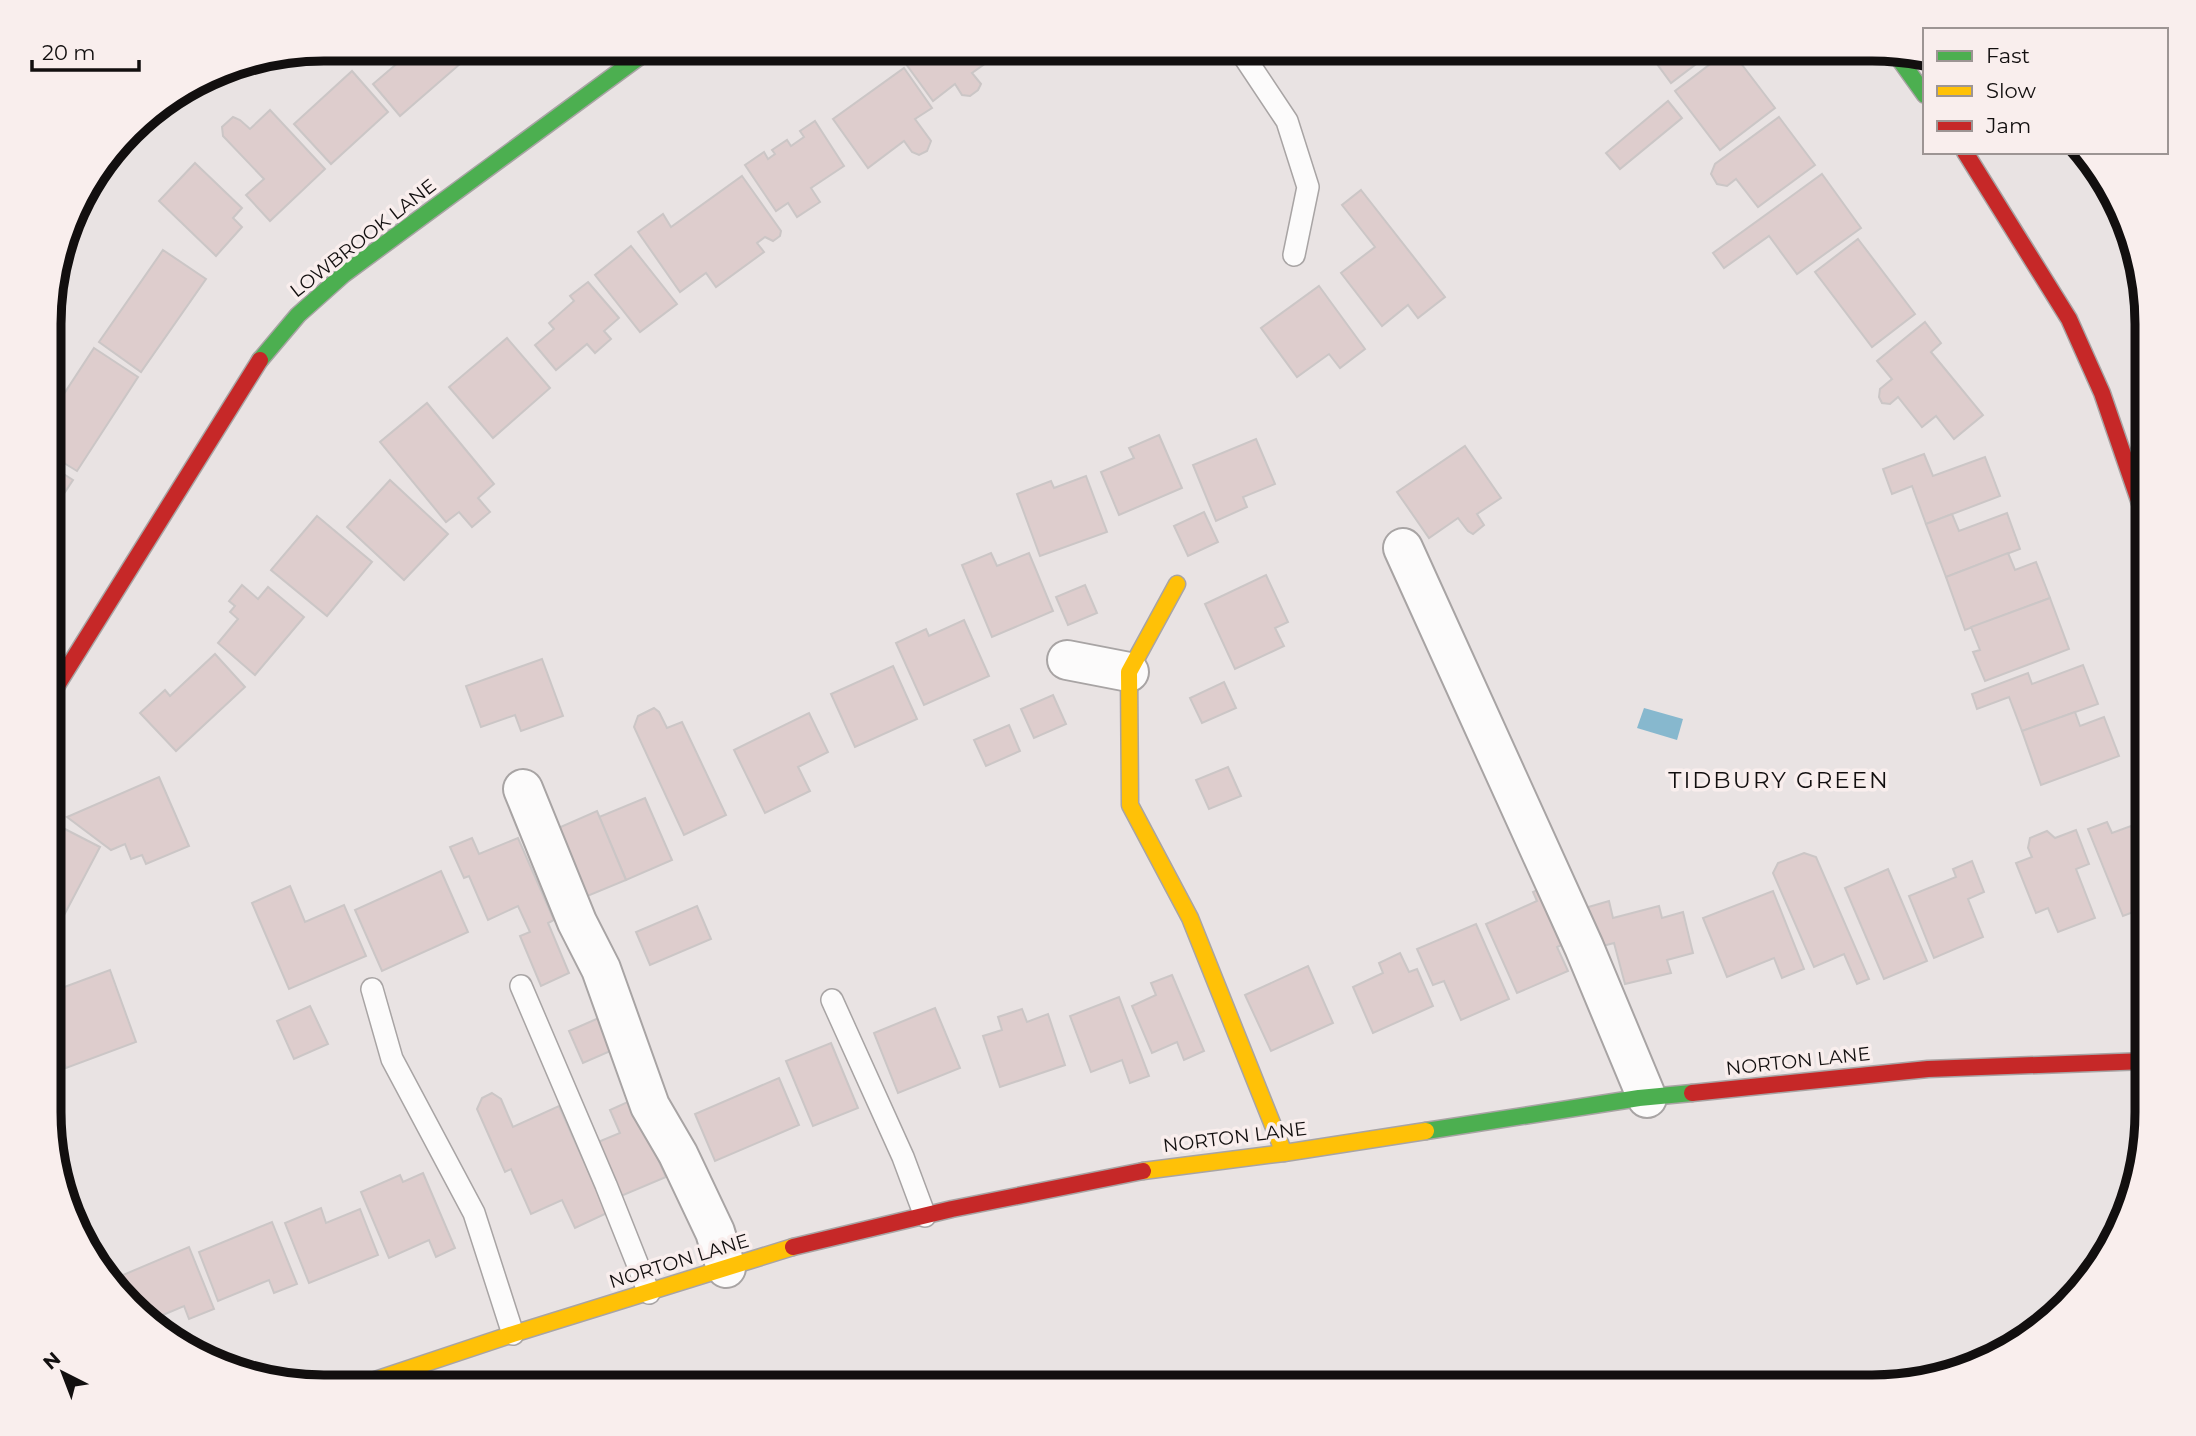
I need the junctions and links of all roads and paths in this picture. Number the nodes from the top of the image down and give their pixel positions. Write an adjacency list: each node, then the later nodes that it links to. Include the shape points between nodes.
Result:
1 (634, 61): 12 (street, LOWBROOK LANE, via 344,274 298,315 261,359)
2 (1247, 61): 6 (lane, via 1287,121 1308,187)
3 (1902, 63): 4 (street)
4 (1923, 91)
5 (1966, 154): 7 (street, via 2069,319 2102,393)
6 (1294, 255)
7 (2135, 489)
8 (1403, 548): 18 (street, via 1584,947)
9 (1177, 584): 11 (street)
10 (1067, 660): 11 (street)
11 (1129, 672): 19 (street, via 1130,805 1190,918)
12 (61, 679)
13 (523, 789): 21 (street, via 601,969 650,1106 715,1232)
14 (521, 986): 22 (lane)
15 (372, 989): 23 (lane, via 392,1059 474,1213)
16 (832, 1000): 20 (lane, via 904,1157)
17 (2135, 1061): 18 (street, NORTON LANE, via 1928,1069)
18 (1647, 1098): 19 (street, NORTON LANE)
19 (1284, 1153): 20 (street, NORTON LANE, via 1154,1169)
20 (925, 1216): 21 (street, NORTON LANE)
21 (726, 1268): 22 (street, NORTON LANE)
22 (649, 1293): 23 (street, NORTON LANE)
23 (513, 1334): 24 (street, NORTON LANE)
24 (390, 1375)

